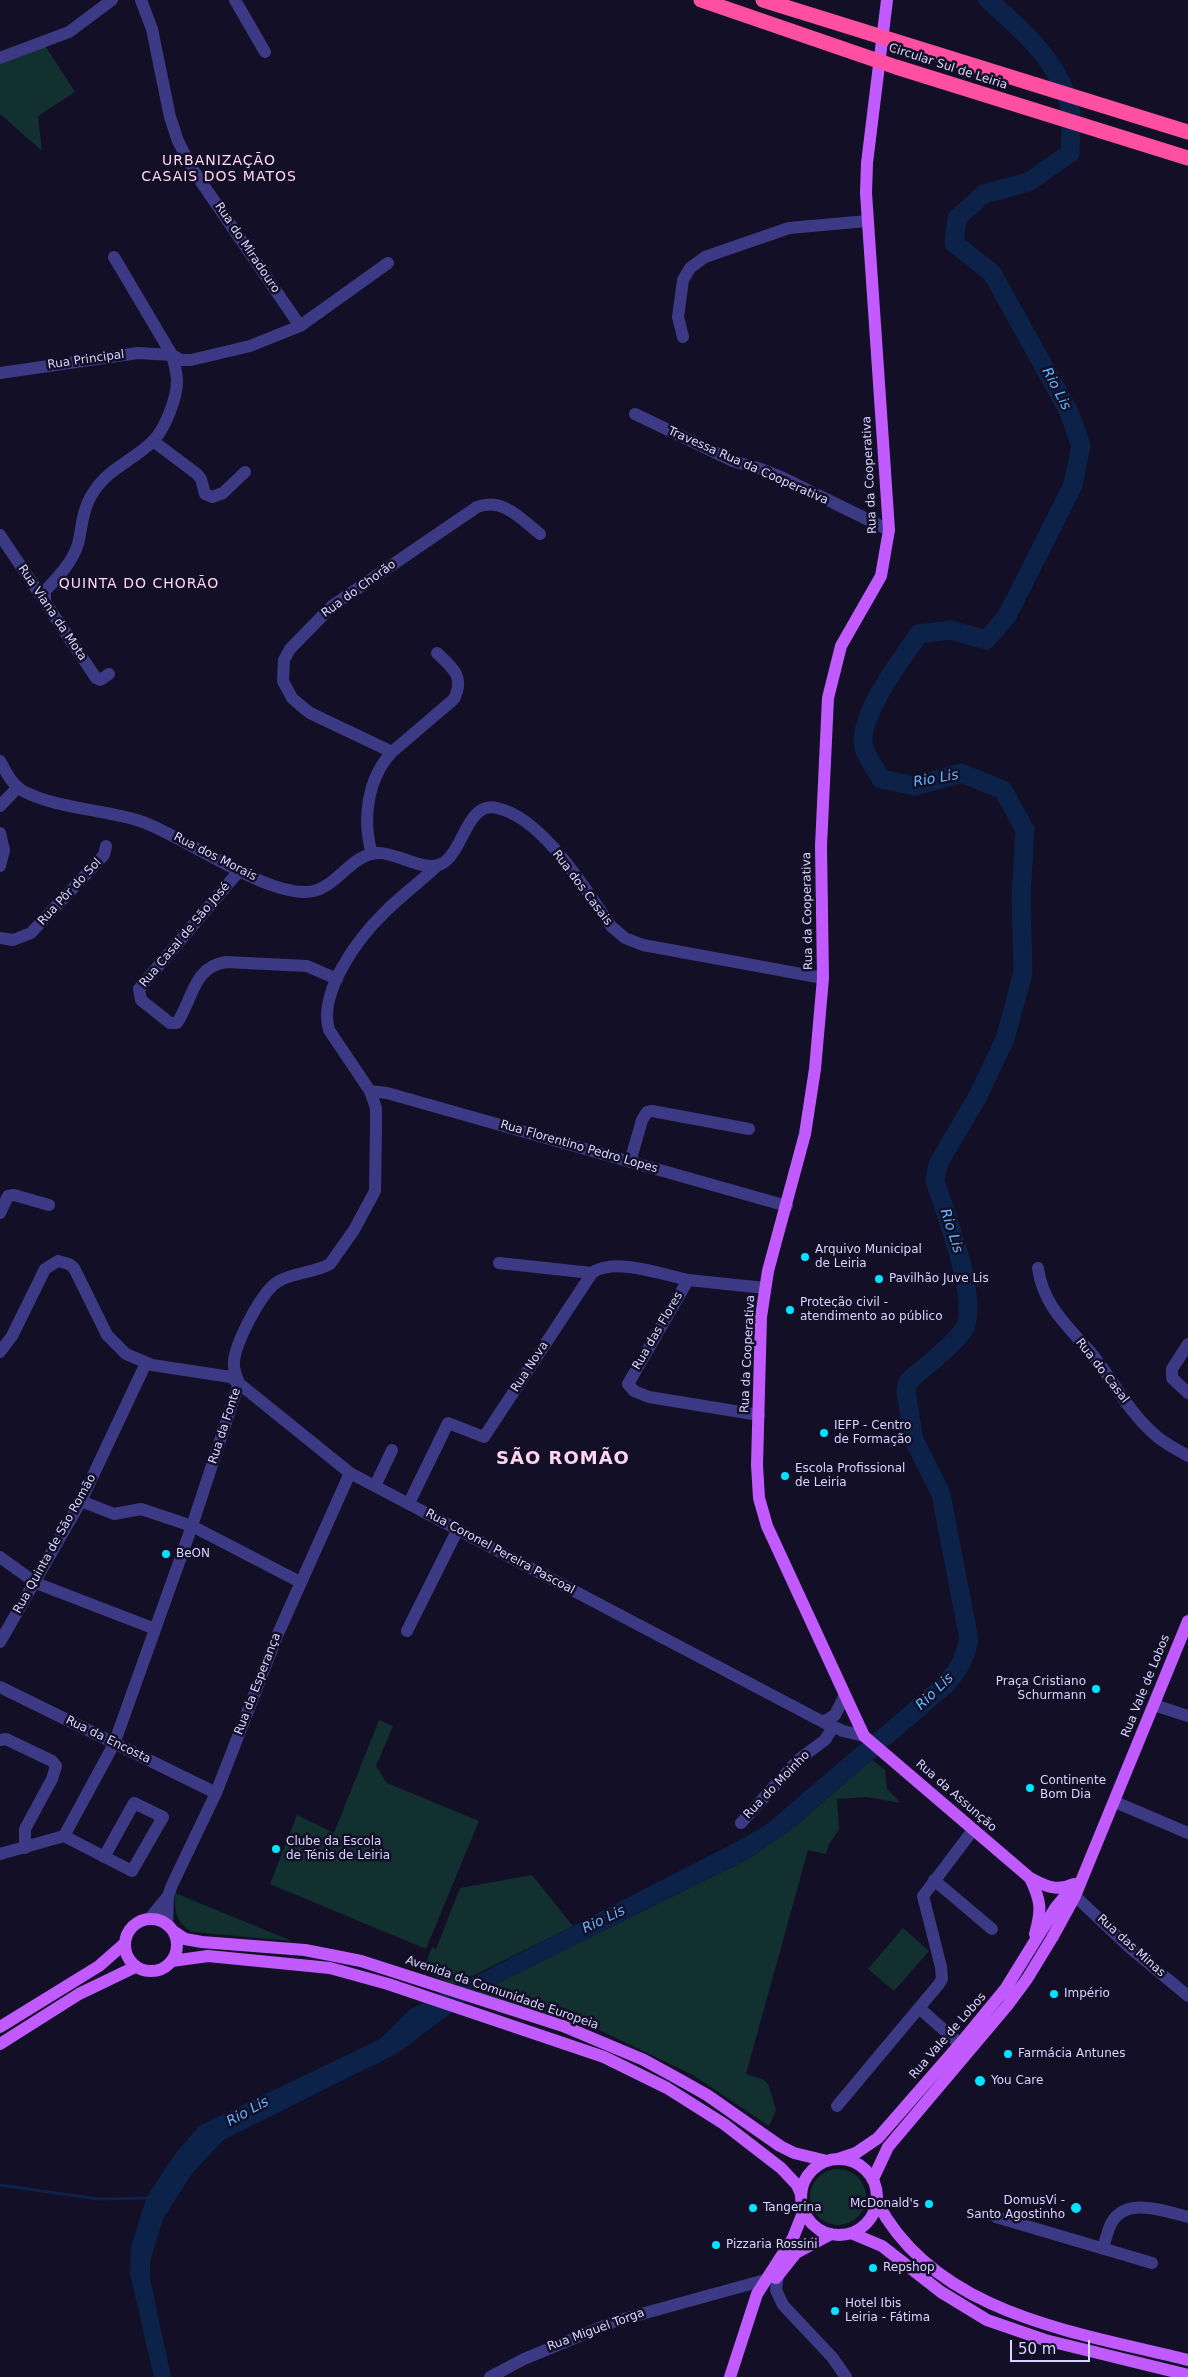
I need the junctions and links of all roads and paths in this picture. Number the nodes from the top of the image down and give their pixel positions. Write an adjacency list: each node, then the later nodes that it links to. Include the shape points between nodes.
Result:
1 (112, 0): 8 (street, via 69,32)
2 (141, 0): 14 (street, Rua do Miradouro, via 152,29 178,141 194,170)
3 (235, 0): 7 (street)
4 (701, 0): 10 (highway, Circular Sul de Leiria, via 906,70)
5 (763, 0): 9 (highway, Circular Sul de Leiria)
6 (887, 0): 11 (main road, Rua da Cooperativa, via 867,163)
7 (264, 52)
8 (0, 58)
9 (1188, 132)
10 (1188, 158)
11 (867, 221): 15 (street, via 789,228 705,257 690,268 683,280 678,317); 21 (main road, Rua da Cooperativa)
12 (114, 256): 16 (street)
13 (388, 263): 14 (street, Rua Principal)
14 (300, 326): 16 (street, Rua Principal, via 274,338 192,360 181,360)
15 (683, 337)
16 (172, 355): 17 (street, Rua Principal, via 138,353); 19 (street, via 177,388 162,428)
17 (0, 373)
18 (635, 414): 21 (street, Travessa Rua da Cooperativa, via 733,460 774,474)
19 (153, 441): 20 (street, via 197,474 205,494 212,498 223,493); 24 (street, via 115,467 94,491 85,509 75,551 45,591)
20 (245, 472)
21 (889, 530): 38 (main road, Rua da Cooperativa, via 880,576 841,646 828,698 821,846)
22 (540, 534): 27 (street, Rua do Chorão, via 501,504 477,507 332,606 290,649 284,660 283,681 292,698 310,712)
23 (0, 535): 24 (street, Rua Viana da Mota)
24 (45, 601): 26 (street, Rua Viana da Mota, via 96,678 100,680)
25 (437, 653): 27 (street, via 456,674 459,689 454,699)
26 (109, 674)
27 (392, 752): 33 (street, via 380,766 367,810 366,828)
28 (0, 762): 29 (street)
29 (18, 787): 30 (street); 36 (street, Rua dos Morais, via 54,801 146,824)
30 (0, 806)
31 (0, 833): 34 (street, via 4,850)
32 (106, 846): 37 (street, Rua Pôr do Sol, via 104,855 35,929 13,940)
33 (372, 854): 35 (street); 36 (street, Rua dos Morais, via 310,892 290,890)
34 (0, 866)
35 (437, 866): 38 (street, Rua dos Casais, via 452,854 479,811 487,807 500,808 516,815 540,833 610,926 625,938 643,945); 39 (street, Rua da Fonte, via 376,922)
36 (239, 871): 39 (street, Rua Casal de São José, via 142,985 138,992 141,1000 174,1024 202,973 215,964 226,962 307,966)
37 (0, 938)
38 (823, 978): 44 (main road, Rua da Cooperativa, via 814,1079 805,1134)
39 (336, 979): 40 (street, Rua da Fonte, via 326,1020 329,1030)
40 (370, 1091): 42 (street, Rua Florentino Pedro Lopes, via 387,1093); 54 (street, Rua da Fonte, via 376,1108 375,1182 371,1201 330,1264 285,1278 267,1292 236,1350 233,1366)
41 (749, 1129): 42 (street, via 647,1112)
42 (630, 1162): 44 (street, Rua Florentino Pedro Lopes)
43 (49, 1206): 45 (street, via 14,1195 8,1196)
44 (787, 1206): 50 (main road, Rua da Cooperativa)
45 (0, 1213)
46 (499, 1263): 48 (street)
47 (1038, 1268): 58 (street, Rua do Casal, via 1051,1307 1062,1323 1092,1354 1152,1432)
48 (592, 1273): 49 (street, via 604,1266 616,1265); 62 (street, Rua Nova, via 484,1437 448,1422)
49 (688, 1280): 50 (street, Rua das Flores); 56 (street, Rua das Flores, via 629,1380 629,1386 649,1396)
50 (765, 1288): 56 (main road, Rua da Cooperativa)
51 (1188, 1344): 55 (street, via 1172,1369 1172,1378)
52 (0, 1352): 53 (street, Rua Coronel Pereira Pascoal, via 12,1336 45,1269 64,1261 74,1268 112,1341 126,1354)
53 (146, 1363): 54 (street, Rua Coronel Pereira Pascoal, via 225,1375); 61 (street, Rua Quinta de São Romão)
54 (239, 1383): 59 (street, Rua Coronel Pereira Pascoal); 63 (street, Rua da Fonte)
55 (1188, 1393)
56 (758, 1415): 73 (main road, Rua da Cooperativa, via 757,1465 761,1508)
57 (392, 1450): 60 (street)
58 (1188, 1456)
59 (350, 1473): 60 (street, Rua Coronel Pereira Pascoal); 66 (street, Rua da Esperança)
60 (375, 1486): 62 (street, Rua Coronel Pereira Pascoal)
61 (81, 1501): 63 (street, via 114,1514 141,1509); 67 (street, Rua Quinta de São Romão)
62 (409, 1504): 64 (street, Rua Coronel Pereira Pascoal)
63 (192, 1526): 66 (street); 69 (street, Rua da Fonte)
64 (458, 1529): 70 (street); 76 (street, Rua Coronel Pereira Pascoal)
65 (0, 1557): 67 (street)
66 (300, 1582): 80 (street, Rua da Esperança)
67 (36, 1583): 69 (street); 71 (street, Rua Quinta de São Romão)
68 (1188, 1621): 74 (main road, Rua Vale de Lobos)
69 (155, 1629): 79 (street, Rua da Fonte)
70 (407, 1631)
71 (0, 1642)
72 (0, 1687): 79 (street, Rua da Encosta)
73 (845, 1695): 76 (street, Rua do Moinho); 77 (main road, Rua da Cooperativa)
74 (1154, 1705): 75 (street); 81 (main road, Rua Vale de Lobos)
75 (1188, 1716)
76 (828, 1725): 77 (street, Rua Coronel Pereira Pascoal); 82 (street, Rua do Moinho, via 824,1740 798,1760)
77 (864, 1736): 83 (main road, Rua da Assunção)
78 (0, 1740): 86 (street, via 6,1738 56,1766 52,1780 25,1829)
79 (114, 1744): 80 (street, Rua da Encosta); 85 (street, Rua da Fonte)
80 (216, 1793): 93 (street, Rua da Esperança)
81 (1115, 1802): 84 (street); 92 (main road, Rua Vale de Lobos)
82 (741, 1822)
83 (973, 1830): 89 (main road, Rua da Assunção); 90 (street)
84 (1188, 1833)
85 (64, 1836): 86 (street); 88 (street)
86 (25, 1848): 87 (street)
87 (0, 1854)
88 (104, 1857): 88 (street, via 132,1871 163,1817 134,1802)
89 (1030, 1878): 91 (main road, Rua da Assunção); 100 (main road, via 1041,1910)
90 (934, 1880): 97 (street); 104 (street, via 926,1890 923,1902 942,1979)
91 (1044, 1885): 92 (main road, Rua da Assunção); 94 (main road)
92 (1075, 1890): 94 (main road, Rua Vale de Lobos); 98 (main road, Rua Vale de Lobos); 103 (street, Rua das Minas, via 1129,1947)
93 (168, 1896): 95 (street, Rua da Esperança); 96 (street, Rua da Esperança)
94 (1056, 1907): 98 (main road, Rua Vale de Lobos, via 1058,1917); 100 (main road, Rua Vale de Lobos)
95 (150, 1918): 96 (main road, Avenida da Comunidade Europeia); 99 (main road, via 135,1924)
96 (170, 1928): 101 (main road, via 177,1943); 109 (main road, Avenida da Comunidade Europeia, via 185,1939 202,1942 273,1947 361,1961 563,2026 644,2060 707,2094 780,2146 802,2155)
97 (992, 1929)
98 (1052, 1938): 110 (main road, Rua Vale de Lobos, via 1007,2006 888,2147)
99 (124, 1944): 102 (main road); 105 (main road, via 99,1966)
100 (1032, 1946): 107 (main road, Rua Vale de Lobos, via 1006,1988)
101 (172, 1961): 102 (main road, via 166,1967 150,1972); 111 (main road, via 208,1956 302,1964 358,1975 604,2057 683,2097 724,2124 767,2155 792,2179)
102 (135, 1967): 106 (main road, via 79,1994)
103 (1188, 1996)
104 (919, 2008): 107 (street); 108 (street)
105 (0, 2027)
106 (0, 2044)
107 (960, 2044): 109 (main road, Rua Vale de Lobos, via 878,2138 856,2153)
108 (837, 2106)
109 (832, 2160): 110 (main road, via 858,2164); 111 (main road, via 809,2173)
110 (872, 2179): 112 (main road)
111 (801, 2194): 113 (main road)
112 (877, 2202): 116 (main road, via 867,2223); 123 (main road, via 895,2232 915,2252 986,2303 1023,2318)
113 (804, 2210): 117 (main road, via 814,2225); 121 (main road, via 792,2238)
114 (996, 2217): 118 (street)
115 (1188, 2217): 118 (street, via 1143,2207 1123,2211 1110,2225)
116 (851, 2233): 117 (main road); 124 (main road, via 882,2246 941,2292 987,2320 1045,2340)
117 (831, 2234): 120 (main road, via 796,2253)
118 (1103, 2249): 119 (street)
119 (1152, 2263)
120 (778, 2275): 122 (main road); 127 (street, via 776,2290 783,2305 832,2357)
121 (765, 2280): 122 (main road); 125 (street, Rua Miguel Torga, via 616,2320)
122 (755, 2306): 126 (main road, via 739,2343)
123 (1188, 2362): 128 (street)
124 (1188, 2375)
125 (490, 2377)
126 (730, 2377)
127 (846, 2377)
128 (1184, 2377)

